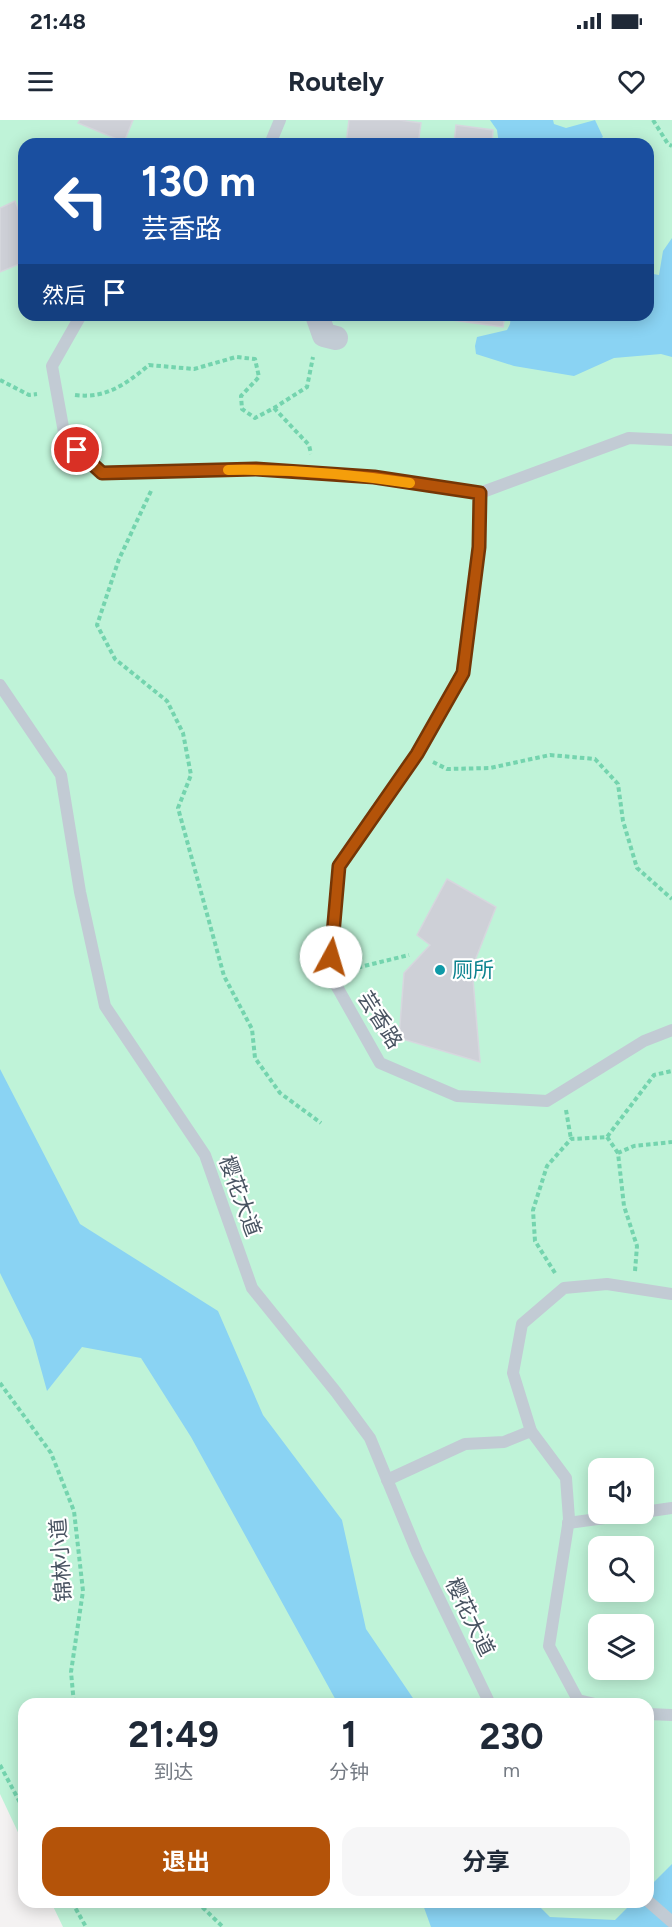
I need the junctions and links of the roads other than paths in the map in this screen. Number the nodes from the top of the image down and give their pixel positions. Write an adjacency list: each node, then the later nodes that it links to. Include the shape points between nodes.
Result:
1 (280, 120): 2 (lane)
2 (272, 138)
3 (78, 321): 5 (lane, via 52,366 56,392 65,438 102,473 256,469 374,477)
4 (672, 440): 5 (lane, via 629,438)
5 (480, 493): 7 (lane, 芸香路, via 479,547 463,673 417,754 339,866 331,957 336,986 380,1063 457,1096 547,1101 644,1041)
6 (0, 685): 10 (lane, 樱花大道, via 61,776 80,892 105,1006 205,1155 252,1288 370,1438)
7 (672, 1030)
8 (672, 1294): 9 (lane, via 607,1284 564,1288 522,1324 513,1373)
9 (531, 1431): 10 (lane, via 504,1442 465,1444); 14 (lane, via 566,1478)
10 (387, 1480): 15 (lane, 樱花大道)
11 (672, 1508): 12 (lane)
12 (654, 1511)
13 (588, 1520): 14 (lane)
14 (568, 1523): 16 (lane, via 549,1646)
15 (487, 1698)
16 (577, 1698)
17 (654, 1714): 18 (lane)
18 (672, 1715)
19 (654, 1906): 20 (lane)
20 (672, 1922)

